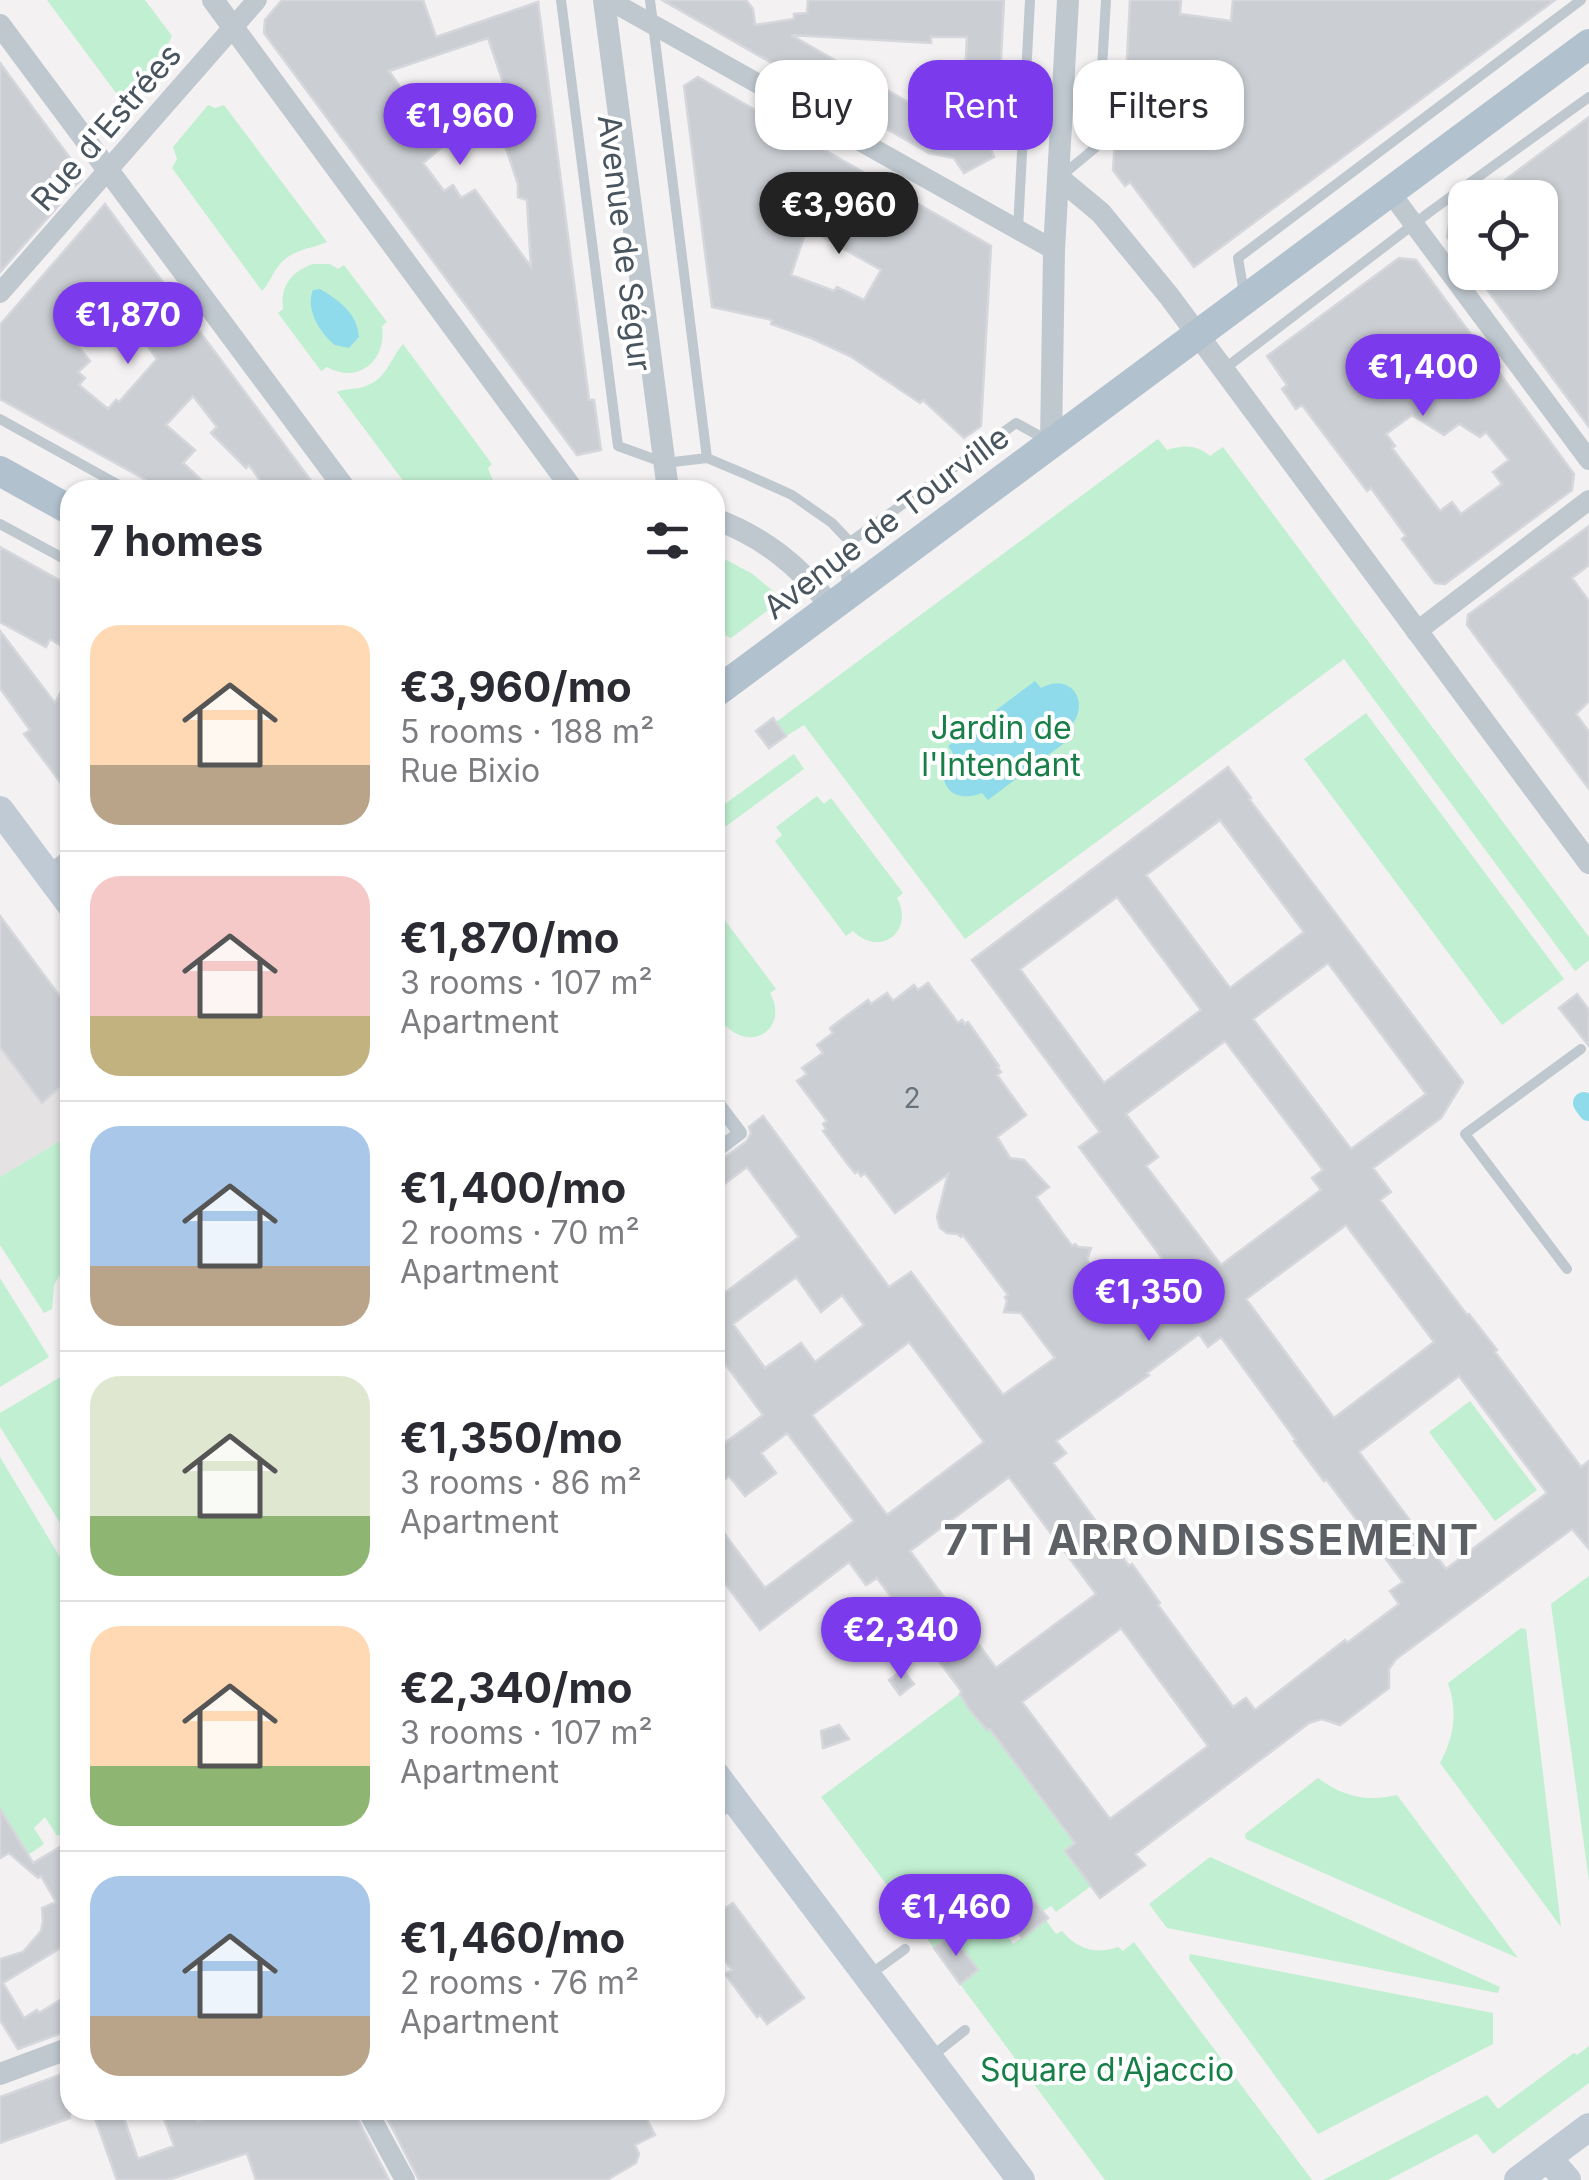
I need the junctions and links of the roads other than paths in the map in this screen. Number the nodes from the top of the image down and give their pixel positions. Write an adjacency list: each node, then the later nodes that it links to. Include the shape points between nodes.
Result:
1 (212, 0): 12 (street)
2 (257, 0): 12 (street, Rue d'Estrées)
3 (561, 0): 29 (lane, Avenue de Ségur, via 618,446)
4 (607, 0): 11 (street); 29 (street, Avenue de Ségur)
5 (650, 0): 11 (lane, Avenue de Ségur)
6 (1030, 0): 19 (lane)
7 (1068, 0): 16 (street)
8 (1106, 0): 16 (lane, via 1095,148)
9 (1581, 0): 22 (lane, via 1238,258)
10 (0, 25): 15 (street)
11 (653, 25): 19 (street); 27 (lane, Avenue de Ségur)
12 (233, 28): 15 (street, Rue d'Estrées); 33 (street)
13 (1589, 44): 17 (main road, Avenue de Tourville)
14 (1589, 97): 18 (lane)
15 (108, 170): 21 (street, Rue d'Estrées); 32 (street)
16 (1059, 178): 20 (street); 23 (street, via 1101,213)
17 (1390, 192): 18 (street); 22 (main road, Avenue de Tourville)
18 (1414, 224): 24 (lane); 28 (street)
19 (1018, 230): 20 (street)
20 (1054, 250): 26 (street)
21 (0, 293)
22 (1245, 299): 23 (main road, Avenue de Tourville)
23 (1197, 335): 24 (street); 26 (main road, Avenue de Tourville)
24 (1223, 370): 42 (street)
25 (0, 419): 31 (lane)
26 (1050, 442): 39 (lane, Avenue de Tourville, via 1016,423); 41 (main road, Avenue de Tourville)
27 (707, 458): 29 (lane); 39 (lane, via 792,495)
28 (1589, 460)
29 (665, 463): 34 (street, Avenue de Ségur)
30 (0, 471): 36 (main road)
31 (110, 480)
32 (339, 480)
33 (567, 480)
34 (667, 480)
35 (1589, 500): 42 (street)
36 (60, 504)
37 (725, 523): 41 (street, via 759,539)
38 (0, 524): 40 (lane)
39 (850, 542): 41 (lane)
40 (60, 557)
41 (840, 600): 43 (main road, Avenue de Tourville)
42 (1416, 632): 46 (street)
43 (725, 686)
44 (0, 810): 47 (main road)
45 (60, 861): 47 (lane)
46 (1589, 863)
47 (46, 872): 48 (main road)
48 (60, 891)
49 (1581, 1049): 52 (lane, via 1465,1134)
50 (725, 1113): 51 (street, via 740,1133)
51 (725, 1144)
52 (1566, 1268)
53 (725, 1803): 55 (main road)
54 (905, 1949): 55 (lane)
55 (867, 1976): 58 (main road)
56 (965, 2030): 58 (lane)
57 (60, 2051): 59 (street)
58 (929, 2058): 64 (main road)
59 (3, 2066)
60 (372, 2120): 63 (street)
61 (1589, 2127): 62 (main road)
62 (1548, 2158): 65 (main road); 66 (main road)
63 (405, 2180)
64 (1022, 2180)
65 (1518, 2180)
66 (1568, 2180)

